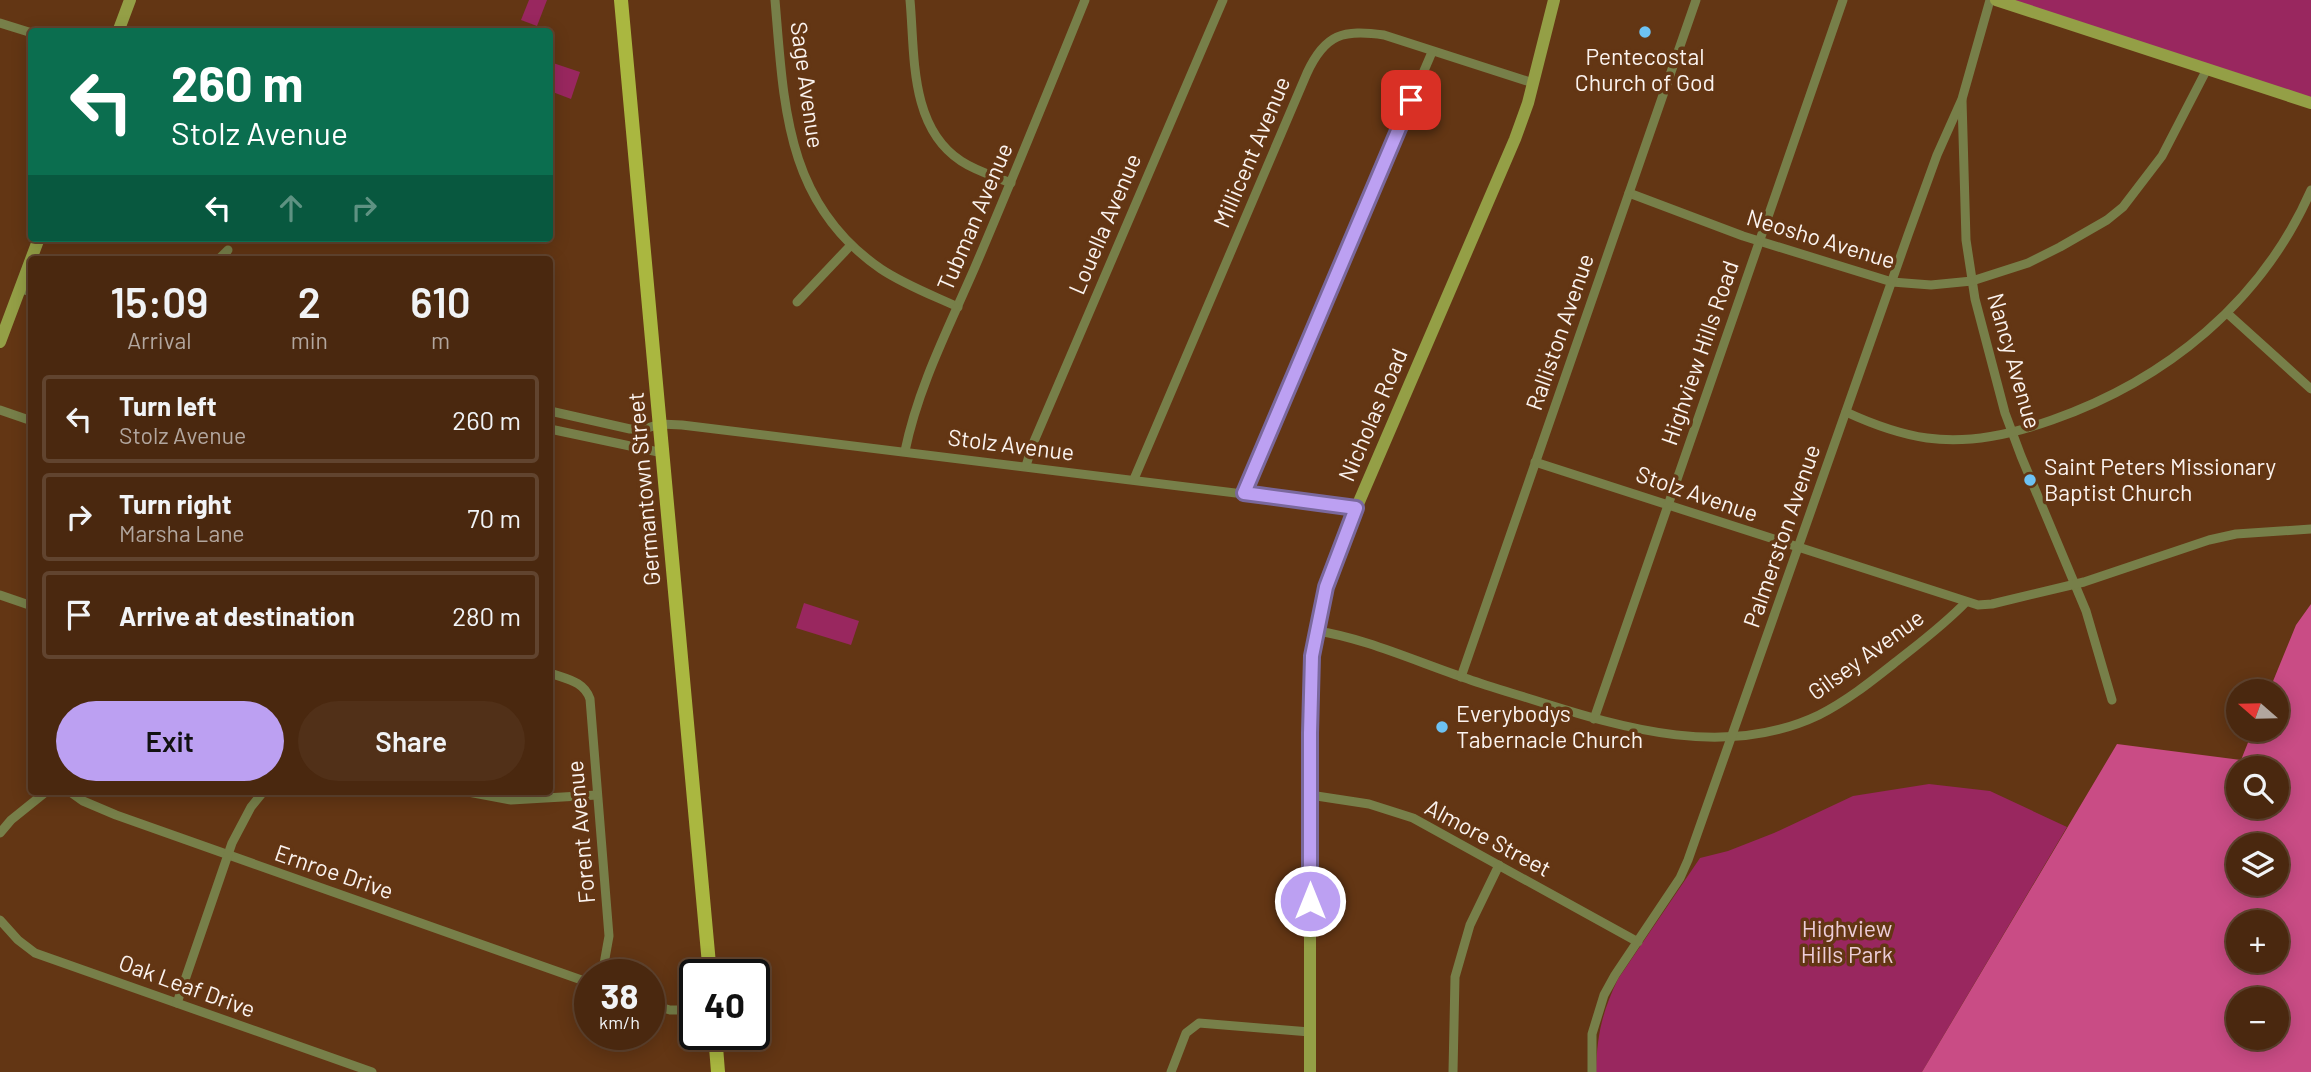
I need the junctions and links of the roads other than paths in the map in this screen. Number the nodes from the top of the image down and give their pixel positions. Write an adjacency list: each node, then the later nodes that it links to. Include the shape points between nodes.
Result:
1 (130, 0): 12 (street)
2 (621, 0): 38 (main road, Germantown Street)
3 (775, 0): 23 (street, Sage Avenue, via 793,145 815,198)
4 (910, 0): 19 (street, via 918,84 929,125 960,160)
5 (1085, 0): 19 (street, Tubman Avenue)
6 (1223, 0): 44 (street, Louella Avenue)
7 (1554, 0): 16 (street, Nicholas Road)
8 (1696, 0): 21 (street, Ralliston Avenue)
9 (1843, 0): 22 (street, Highview Hills Road)
10 (1993, 0): 15 (street); 17 (street, Palmerston Avenue)
11 (0, 23): 13 (street)
12 (120, 28)
13 (28, 32)
14 (1432, 51): 16 (street, Millicent Avenue); 45 (street, Millicent Avenue, via 1384,34 1354,32 1335,38 1314,57); 46 (street)
15 (2207, 69): 18 (street); 26 (street, Neosho Avenue, via 2162,156 2123,207 2028,263)
16 (1533, 83): 48 (street, Nicholas Road, via 1511,149)
17 (1962, 99): 26 (street, Nancy Avenue, via 1966,240); 27 (street, Palmerston Avenue)
18 (2311, 103)
19 (1011, 183): 30 (street, Tubman Avenue)
20 (2311, 190): 31 (street, via 2270,260)
21 (1629, 193): 22 (street, Neosho Avenue); 43 (street, Ralliston Avenue)
22 (1759, 241): 27 (street, Neosho Avenue); 47 (street, Highview Hills Road)
23 (852, 245): 29 (street); 30 (street, Sage Avenue, via 894,277)
24 (228, 250): 25 (street)
25 (222, 256)
26 (1972, 281): 27 (street, Neosho Avenue); 40 (street, Nancy Avenue)
27 (1892, 282): 36 (street, Palmerston Avenue)
28 (26, 291): 32 (street)
29 (797, 302)
30 (958, 307): 41 (street, Tubman Avenue, via 922,390)
31 (2227, 313): 33 (street); 40 (street, via 2137,383 2090,407)
32 (0, 342)
33 (2311, 389)
34 (0, 410): 37 (street)
35 (553, 412): 38 (street, Stolz Avenue, via 630,429)
36 (1846, 412): 40 (street, via 1928,438); 50 (street, Palmerston Avenue)
37 (28, 420)
38 (660, 424): 41 (street, Stolz Avenue); 42 (main road, Germantown Street)
39 (553, 430): 42 (street)
40 (2012, 432): 51 (street, Nancy Avenue)
41 (905, 451): 44 (street, Stolz Avenue)
42 (663, 453): 73 (main road, Germantown Street)
43 (1535, 461): 47 (street, Stolz Avenue); 57 (street, Ralliston Avenue)
44 (1026, 466): 45 (street, Stolz Avenue)
45 (1134, 479): 46 (street, Stolz Avenue)
46 (1244, 493): 48 (street, Stolz Avenue)
47 (1667, 505): 50 (street, Stolz Avenue); 59 (street, Highview Hills Road)
48 (1356, 508): 55 (street, Nicholas Road, via 1331,570)
49 (2311, 529): 51 (street, via 2209,540)
50 (1799, 548): 53 (street, Stolz Avenue); 60 (street, Palmerston Avenue)
51 (2074, 584): 53 (street, via 1992,604); 58 (street, Nancy Avenue)
52 (0, 595): 54 (street)
53 (1966, 602): 60 (street, Gilsey Avenue, via 1893,664 1826,711 1785,727)
54 (28, 605)
55 (1316, 631): 57 (street, Gilsey Avenue); 66 (street, Nicholas Road, via 1310,684)
56 (553, 674): 65 (street, Forent Avenue, via 585,687 590,699)
57 (1461, 677): 59 (street, Gilsey Avenue)
58 (2112, 700)
59 (1594, 719): 60 (street, Gilsey Avenue, via 1668,735)
60 (1731, 736): 71 (street, Palmerston Avenue, via 1685,869)
61 (42, 795): 67 (street)
62 (75, 795): 68 (street, Ernroe Drive, via 116,815)
63 (261, 795): 68 (street)
64 (484, 795): 65 (street, via 511,800)
65 (597, 795): 72 (street, Forent Avenue, via 608,936)
66 (1310, 796): 69 (street, Almore Street, via 1401,813); 76 (street, Nicholas Road)
67 (0, 833)
68 (228, 855): 74 (street, Ernroe Drive); 75 (street)
69 (1499, 865): 71 (street, Almore Street); 82 (street, via 1474,915 1460,957 1453,1005)
70 (0, 919): 75 (street, Oak Leaf Drive, via 35,953)
71 (1637, 942): 83 (street, Palmerston Avenue, via 1597,1014)
72 (604, 959)
73 (709, 959)
74 (574, 977)
75 (177, 1003): 78 (street, Oak Leaf Drive)
76 (1310, 1032): 80 (street, via 1207,1022 1194,1025 1186,1033); 81 (street, Nicholas Road)
77 (716, 1050): 79 (main road)
78 (372, 1072)
79 (718, 1072)
80 (1171, 1072)
81 (1310, 1072)
82 (1453, 1072)
83 (1591, 1072)

